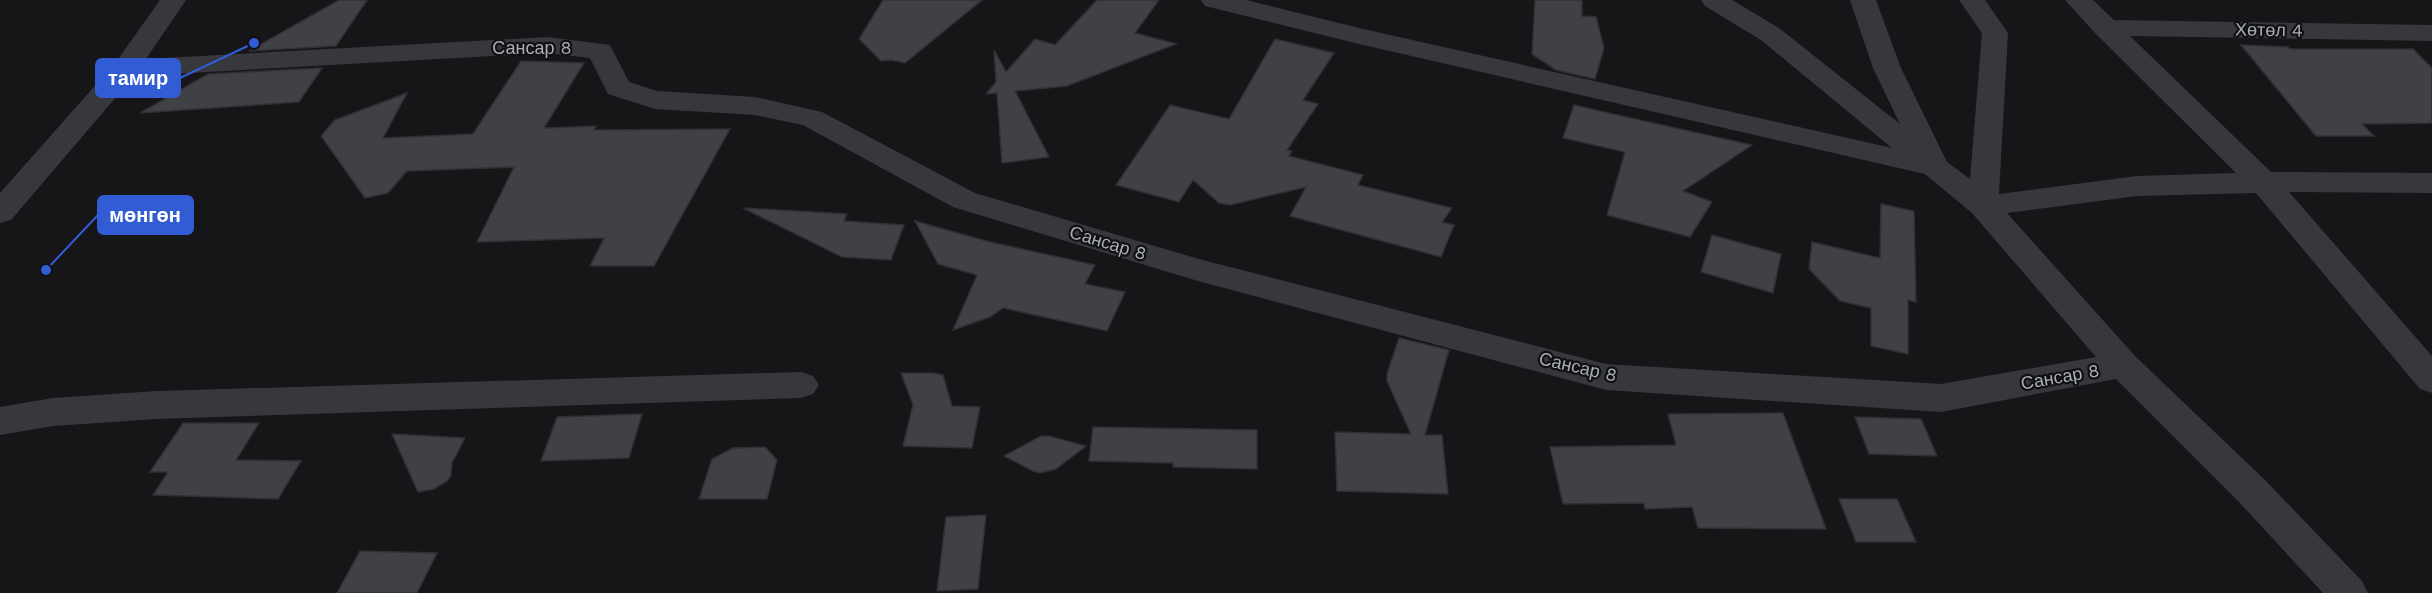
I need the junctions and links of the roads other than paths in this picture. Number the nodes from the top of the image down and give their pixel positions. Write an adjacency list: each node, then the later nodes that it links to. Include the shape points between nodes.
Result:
1 (172, 0): 9 (street)
2 (1214, 0): 10 (street)
3 (1713, 0): 10 (street, via 1770,34)
4 (1863, 0): 10 (street, via 1887,68)
5 (1972, 0): 13 (street, via 1995,33)
6 (2078, 0): 7 (street)
7 (2105, 28): 8 (street, Хөтөл 4); 11 (street)
8 (2432, 33)
9 (126, 68): 14 (street); 15 (street, Сансар 8, via 548,45 600,51 618,88 655,100 755,106 812,118 964,200 1198,270 1606,376 1941,398)
10 (1935, 168): 13 (street)
11 (2264, 183): 12 (street); 13 (street, via 2137,186); 16 (street)
12 (2432, 183)
13 (1983, 206): 15 (street)
14 (0, 213)
15 (2123, 365): 19 (street, via 2252,491)
16 (2432, 380)
17 (801, 385): 18 (street, via 157,405 53,412)
18 (0, 421)
19 (2348, 593)

